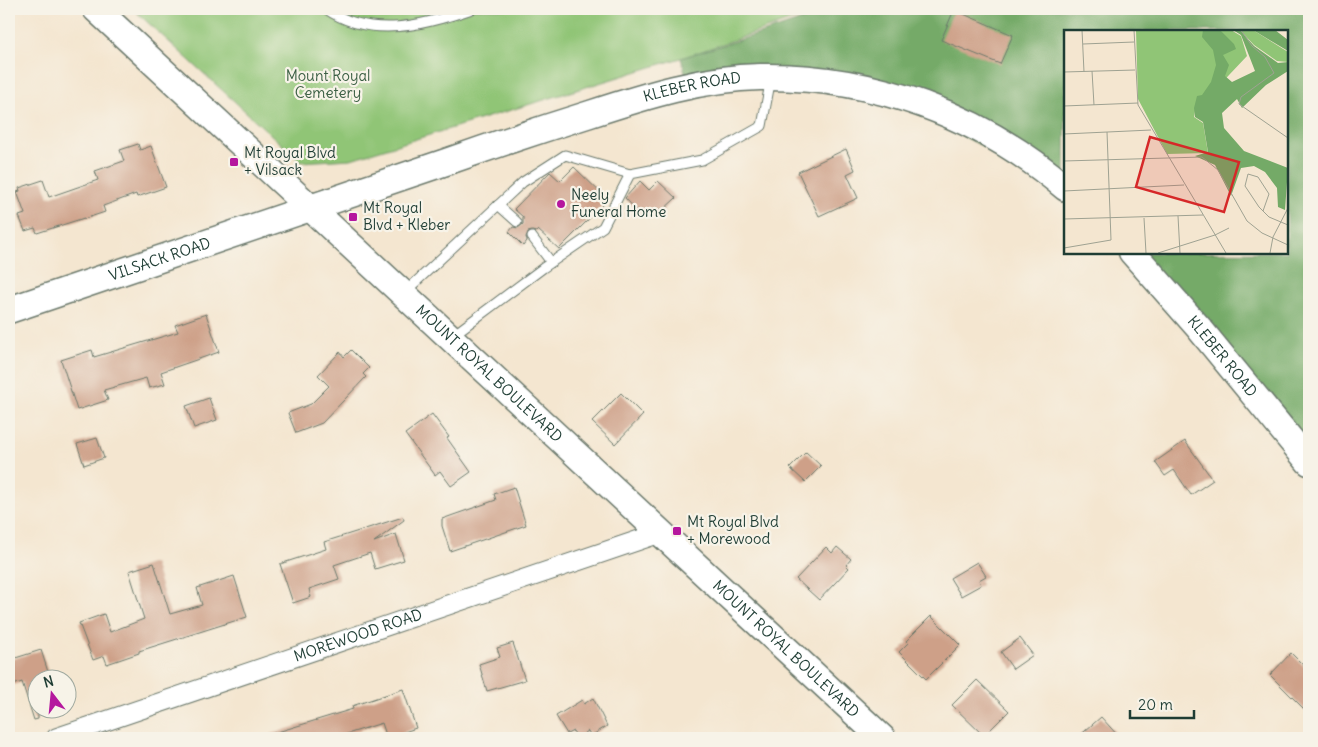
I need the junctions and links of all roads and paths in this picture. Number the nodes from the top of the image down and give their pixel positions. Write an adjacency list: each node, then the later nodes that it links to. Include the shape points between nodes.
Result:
1 (96, 9): 8 (street, MOUNT ROYAL BOULEVARD)
2 (326, 9): 3 (lane, via 355,22 385,28 420,24)
3 (472, 9)
4 (771, 77): 5 (lane, via 762,126 702,160); 6 (street, KLEBER ROAD, via 864,86 934,108 997,139); 8 (street, KLEBER ROAD, via 717,81 654,94 514,138)
5 (630, 174): 7 (lane, via 565,155 523,182); 12 (lane, via 603,227)
6 (1064, 187)
7 (498, 205): 9 (lane); 13 (lane)
8 (310, 209): 13 (street, MOUNT ROYAL BOULEVARD); 14 (street, VILSACK ROAD)
9 (518, 222)
10 (532, 237): 12 (lane)
11 (1134, 254): 16 (street, KLEBER ROAD)
12 (551, 262): 15 (lane)
13 (403, 294): 15 (street, MOUNT ROYAL BOULEVARD)
14 (9, 310)
15 (450, 338): 17 (street, MOUNT ROYAL BOULEVARD)
16 (1309, 462)
17 (660, 533): 18 (street, MOREWOOD ROAD); 19 (street, MOUNT ROYAL BOULEVARD)
18 (56, 738)
19 (882, 738)

